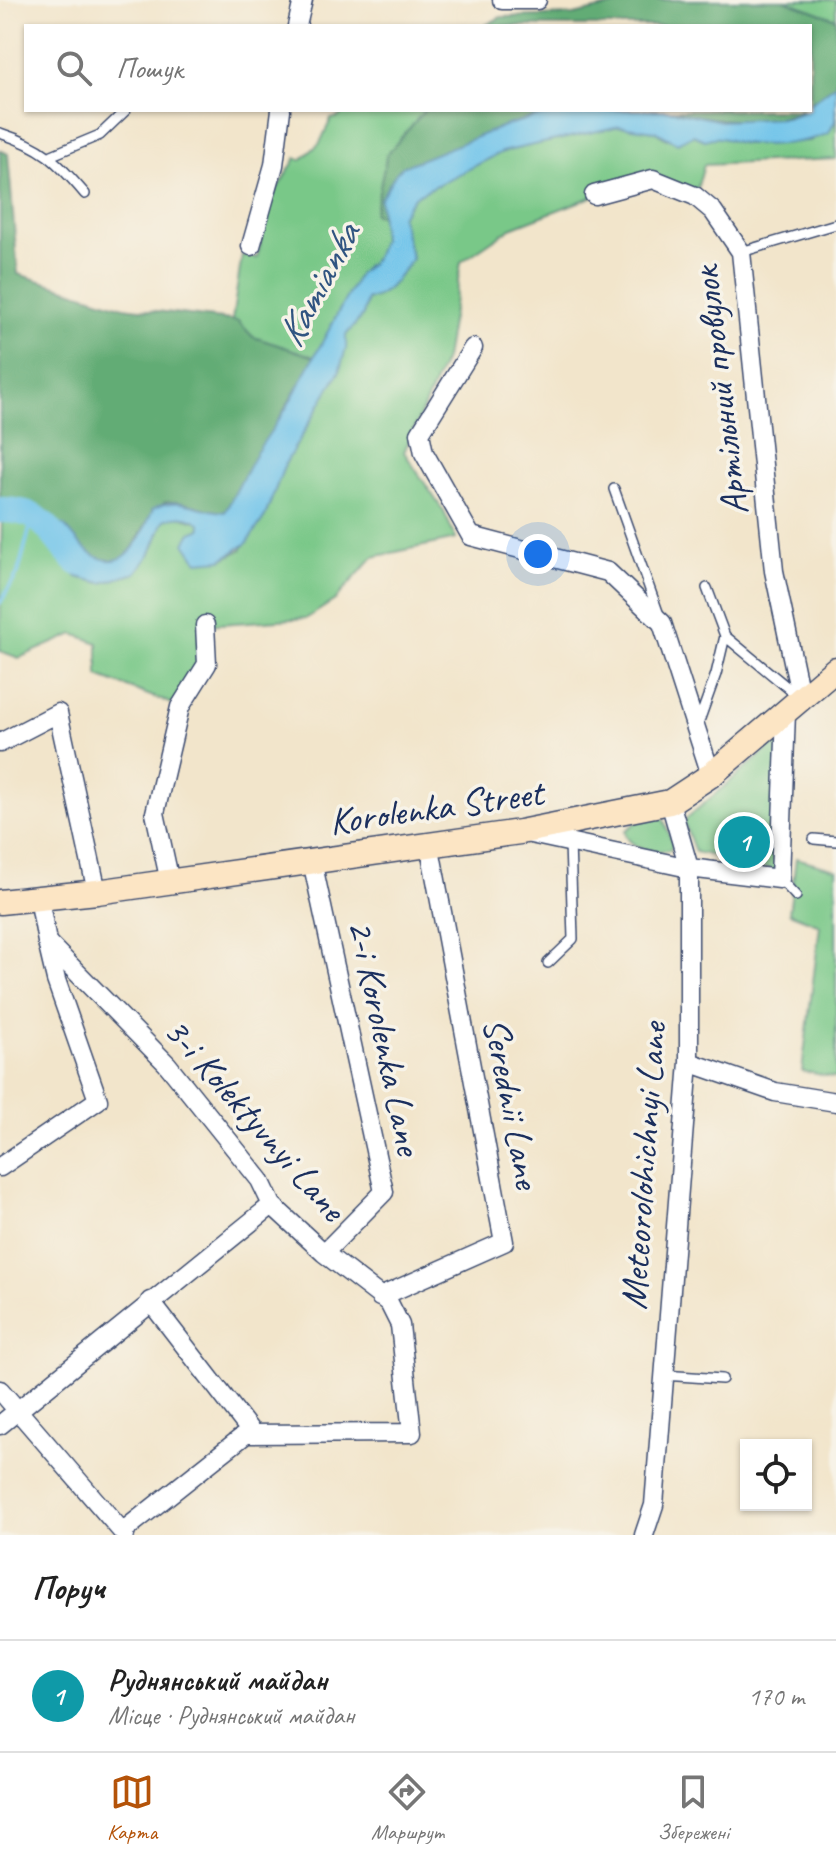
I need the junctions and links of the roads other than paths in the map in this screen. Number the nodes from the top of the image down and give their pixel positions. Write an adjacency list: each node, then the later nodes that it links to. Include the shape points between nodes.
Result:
1 (303, 0): 4 (street)
2 (502, 0): 3 (street)
3 (537, 0)
4 (297, 24)
5 (124, 112): 8 (lane, via 100,135)
6 (281, 112): 12 (street, via 274,165)
7 (0, 133): 8 (lane)
8 (52, 155): 9 (lane)
9 (85, 194)
10 (594, 195): 13 (street, Артільний провулок, via 653,179 695,196 713,211)
11 (836, 224): 13 (lane)
12 (251, 246)
13 (741, 252): 21 (street, Артільний провулок, via 774,571)
14 (473, 348): 17 (street, via 420,433 424,453 471,536 608,572)
15 (614, 489): 17 (lane)
16 (707, 588): 19 (lane)
17 (662, 623): 22 (street)
18 (205, 625): 34 (street, via 207,664 180,707 155,813)
19 (725, 636): 21 (lane); 22 (lane)
20 (835, 671): 21 (street, Korolenka Street)
21 (794, 706): 24 (street, Korolenka Street); 33 (street, Артільний провулок)
22 (696, 728): 24 (street)
23 (0, 743): 35 (street, via 58,713)
24 (711, 775): 25 (street, Korolenka Street)
25 (670, 802): 26 (street, Korolenka Street); 32 (street, Meteorolohichnyi Lane)
26 (520, 832): 29 (street); 30 (street, Korolenka Street)
27 (814, 839): 28 (lane)
28 (836, 841)
29 (570, 842): 32 (street); 40 (lane, via 573,939)
30 (429, 843): 31 (street, Korolenka Street); 46 (street, Serednii Lane, via 504,1242)
31 (312, 861): 34 (street, Korolenka Street); 45 (street, 2-i Korolenka Lane, via 384,1192)
32 (689, 868): 33 (street); 41 (street, Meteorolohichnyi Lane)
33 (780, 879): 36 (lane)
34 (170, 882): 35 (street, Korolenka Street)
35 (97, 892): 37 (street, Korolenka Street)
36 (796, 896)
37 (39, 898): 38 (street, Korolenka Street); 39 (street)
38 (0, 902)
39 (47, 942): 43 (street, via 98,1100); 44 (street, 3-i Kolektyvnyi Lane, via 167,1064 260,1180)
40 (548, 963)
41 (689, 1062): 42 (street, via 775,1092); 48 (street, Meteorolohichnyi Lane)
42 (836, 1102)
43 (0, 1167)
44 (272, 1205): 45 (street, 3-i Kolektyvnyi Lane); 47 (street)
45 (324, 1253): 46 (street, 3-i Kolektyvnyi Lane)
46 (380, 1297): 53 (street, 3-i Kolektyvnyi Lane, via 400,1325 412,1433)
47 (150, 1301): 51 (street); 53 (street)
48 (663, 1375): 49 (lane); 55 (street, Meteorolohichnyi Lane, via 654,1505)
49 (722, 1379)
50 (0, 1390): 51 (street)
51 (18, 1410): 52 (street); 54 (street)
52 (0, 1425)
53 (252, 1433): 54 (street)
54 (124, 1533)
55 (644, 1535)

